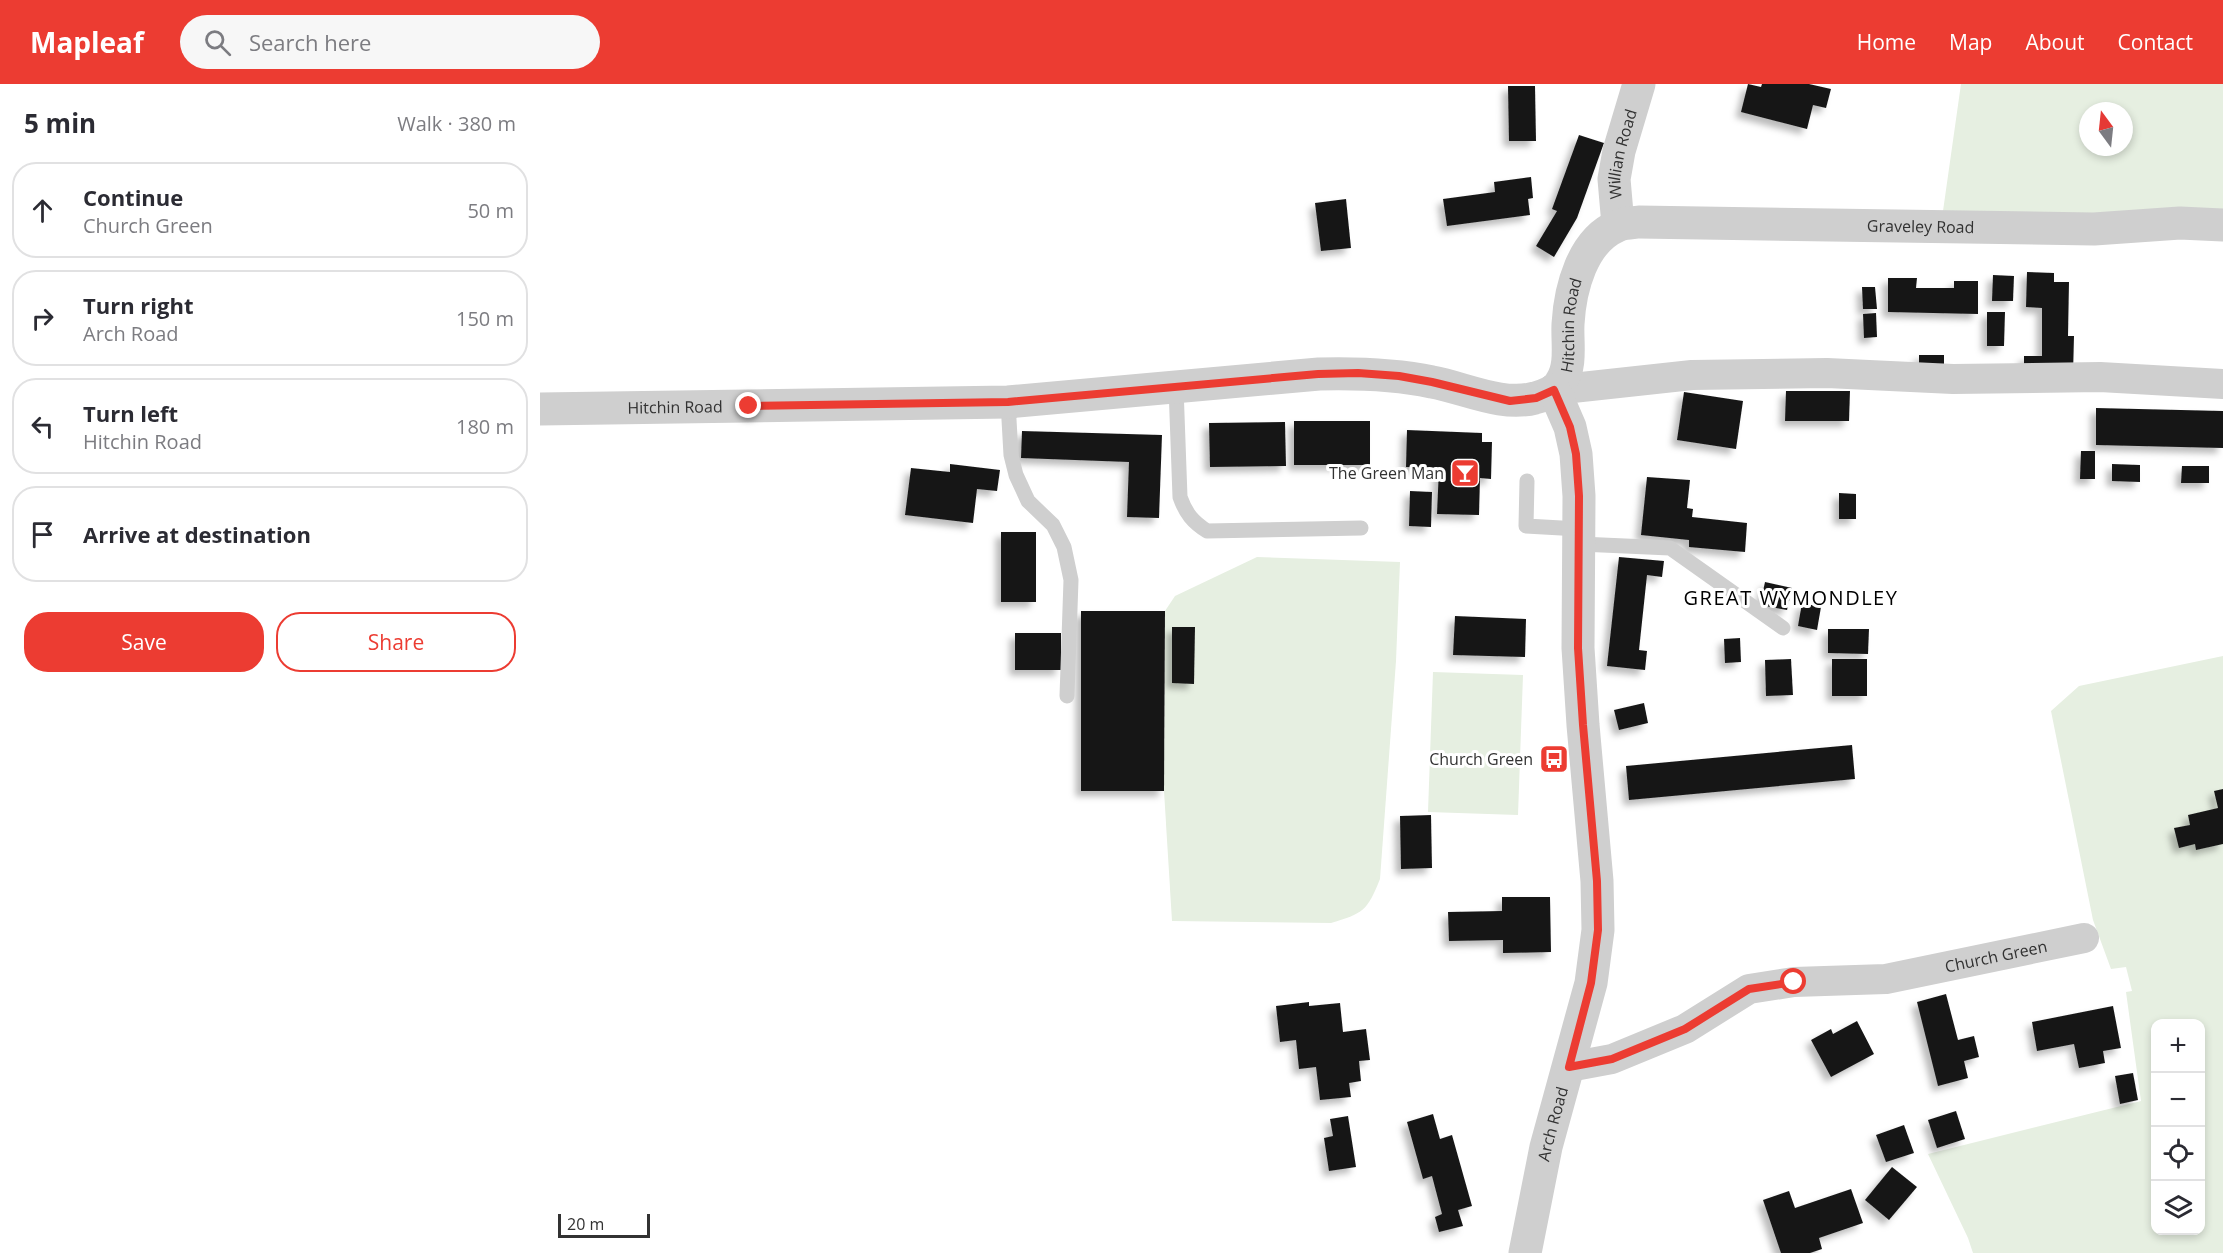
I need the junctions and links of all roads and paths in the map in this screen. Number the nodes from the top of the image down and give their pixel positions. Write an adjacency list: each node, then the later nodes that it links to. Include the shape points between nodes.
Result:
1 (1639, 84): 2 (street, Willian Road, via 1614,179)
2 (1618, 225): 3 (street, Graveley Road, via 1639,222 2094,229 2180,223); 6 (street, Hitchin Road, via 1592,246 1584,260 1574,286 1568,322 1566,371)
3 (2223, 225)
4 (2223, 384): 6 (street, via 2100,377 1953,379 1827,373 1692,375)
5 (1176, 387): 6 (street, Hitchin Road, via 1358,373 1432,382 1510,401 1536,398); 7 (street, Hitchin Road); 10 (lane, via 1180,497 1185,512 1196,524 1207,531)
6 (1554, 390): 11 (street, Arch Road, via 1570,427 1576,454)
7 (1008, 402): 8 (street, Hitchin Road); 13 (lane, via 1016,474 1028,501 1053,525 1064,547 1071,580)
8 (540, 409)
9 (1527, 482): 11 (lane, via 1526,526)
10 (1361, 528)
11 (1580, 537): 12 (lane, via 1670,548); 15 (street, Arch Road, via 1578,648 1598,930 1591,983)
12 (1783, 628)
13 (1067, 696)
14 (2084, 938): 15 (street, Church Green, via 1886,979 1794,982 1749,989 1685,1029 1612,1059)
15 (1569, 1067): 16 (street, Arch Road, via 1546,1147)
16 (1525, 1253)

